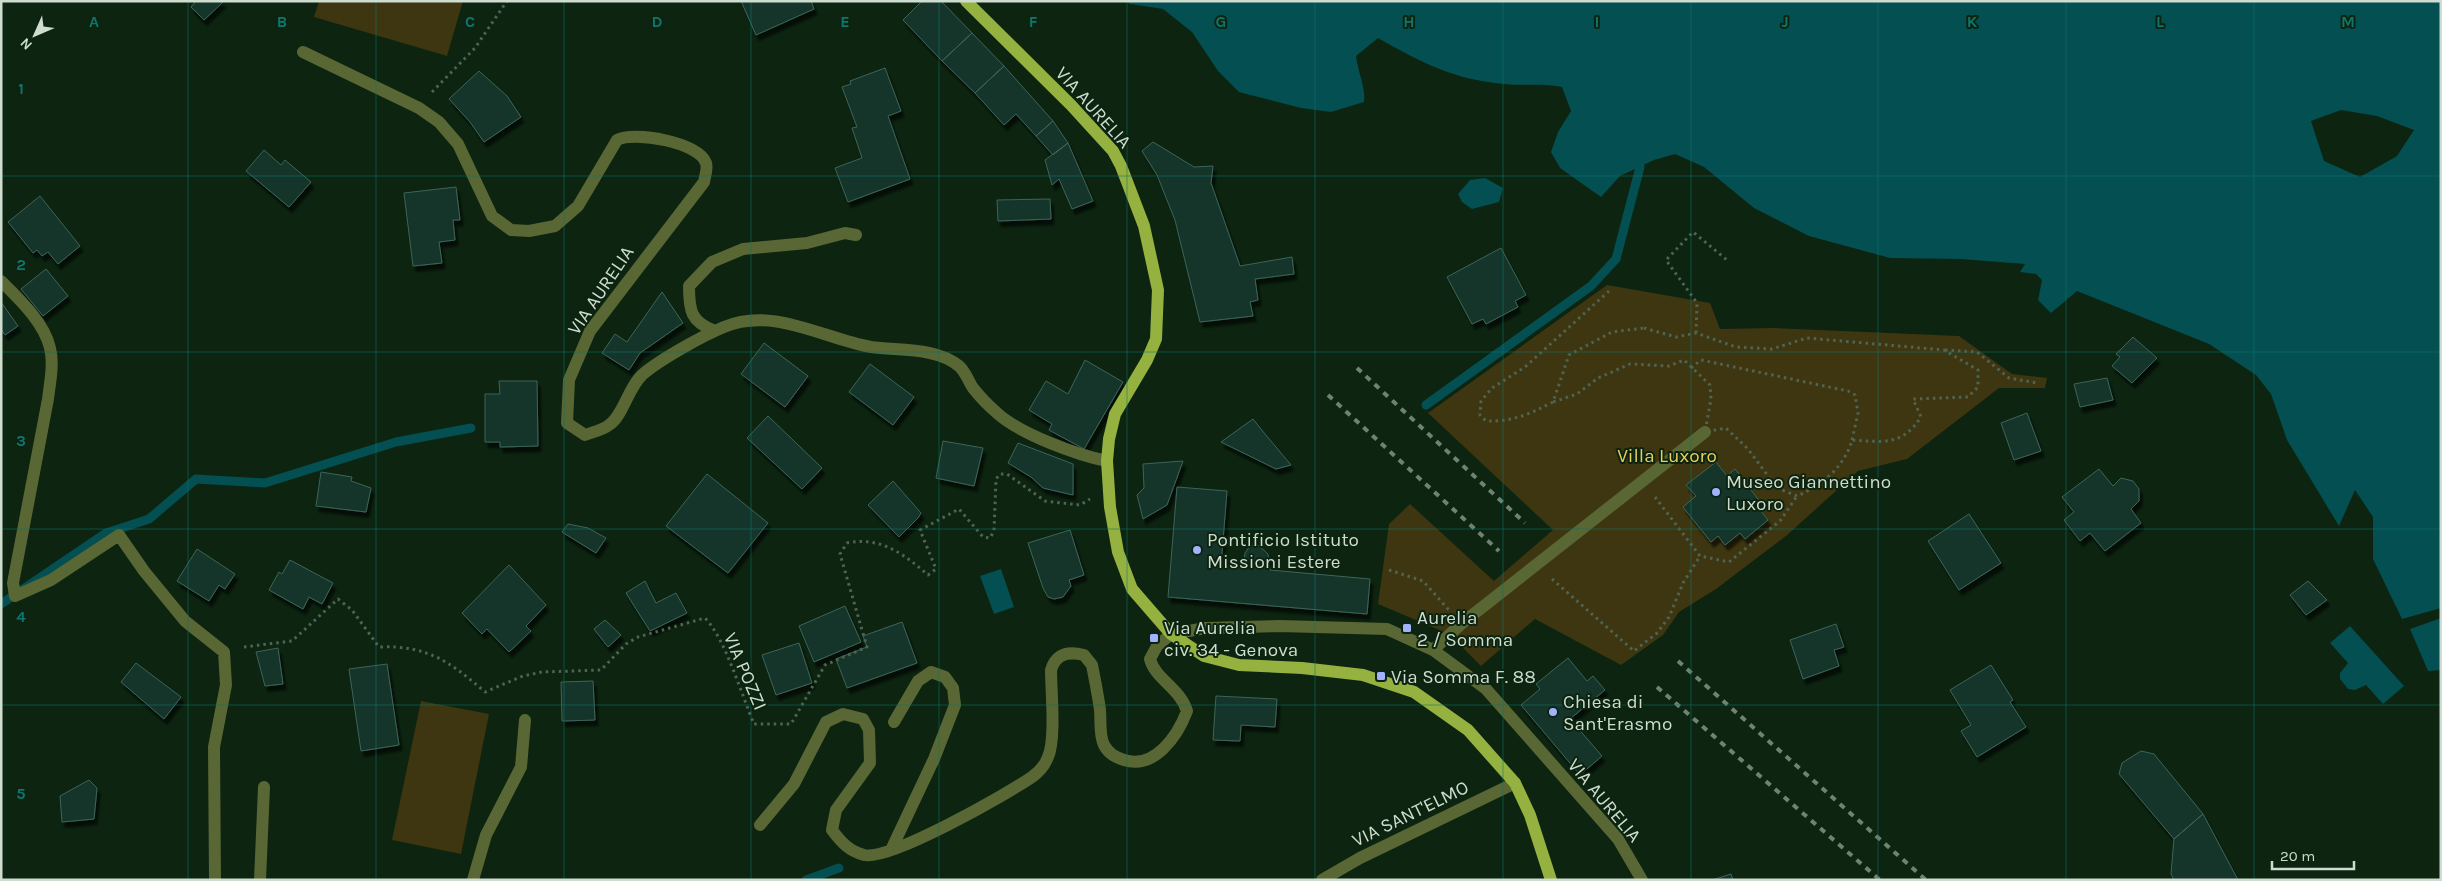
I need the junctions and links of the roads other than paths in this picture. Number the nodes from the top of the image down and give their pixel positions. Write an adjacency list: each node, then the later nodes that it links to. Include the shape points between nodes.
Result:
1 (966, 1): 7 (main road, VIA AURELIA, via 1113,151 1144,226 1158,290 1156,339 1116,414)
2 (303, 52): 5 (street, VIA AURELIA, via 419,108 439,122 458,144 492,216 511,230 529,231 555,226 578,206 617,140 625,136 645,136 690,148 697,151 707,164 704,182 590,331 569,380 567,423 585,435 608,427 642,375)
3 (856, 236): 5 (street, via 845,233 807,243 743,249 712,262 689,286 689,308 700,325)
4 (1, 282): 16 (street, via 38,324 50,347 51,368 13,583 15,596 51,580 119,535 185,620 224,652 226,685 214,747)
5 (715, 331): 7 (street, VIA AURELIA, via 749,320 792,324 870,346 933,354 960,366 974,389 998,414 1036,436 1082,456)
6 (1705, 432): 9 (street, via 1461,624)
7 (1107, 460): 8 (main road, VIA AURELIA, via 1110,507 1118,552 1132,589)
8 (1171, 634): 9 (street, VIA AURELIA, via 1206,628 1280,626 1387,629); 12 (main road, via 1204,656 1239,665 1364,675 1414,692 1468,730); 15 (street, via 1157,646 1150,659 1153,670 1179,694 1187,711 1181,727 1162,750 1142,762 1130,762 1110,754 1103,742 1092,665 1084,655 1060,655 1051,670 1052,747 1042,768 1004,793)
9 (1433, 650): 21 (street, VIA AURELIA, via 1486,689 1618,839)
10 (524, 720): 18 (street, via 521,767 486,835)
11 (894, 722): 15 (street, via 918,681 931,672 945,677 953,688 955,705 934,759)
12 (1515, 783): 19 (street, VIA SANT'ELMO, via 1360,858); 20 (main road, via 1530,815)
13 (264, 787): 17 (street)
14 (760, 825): 15 (street, via 794,784 826,722 843,714 863,719 869,730 870,763 836,810 832,830 844,846 866,855)
15 (891, 850)
16 (214, 880)
17 (260, 880)
18 (473, 880)
19 (1322, 880)
20 (1551, 880)
21 (1642, 880)

